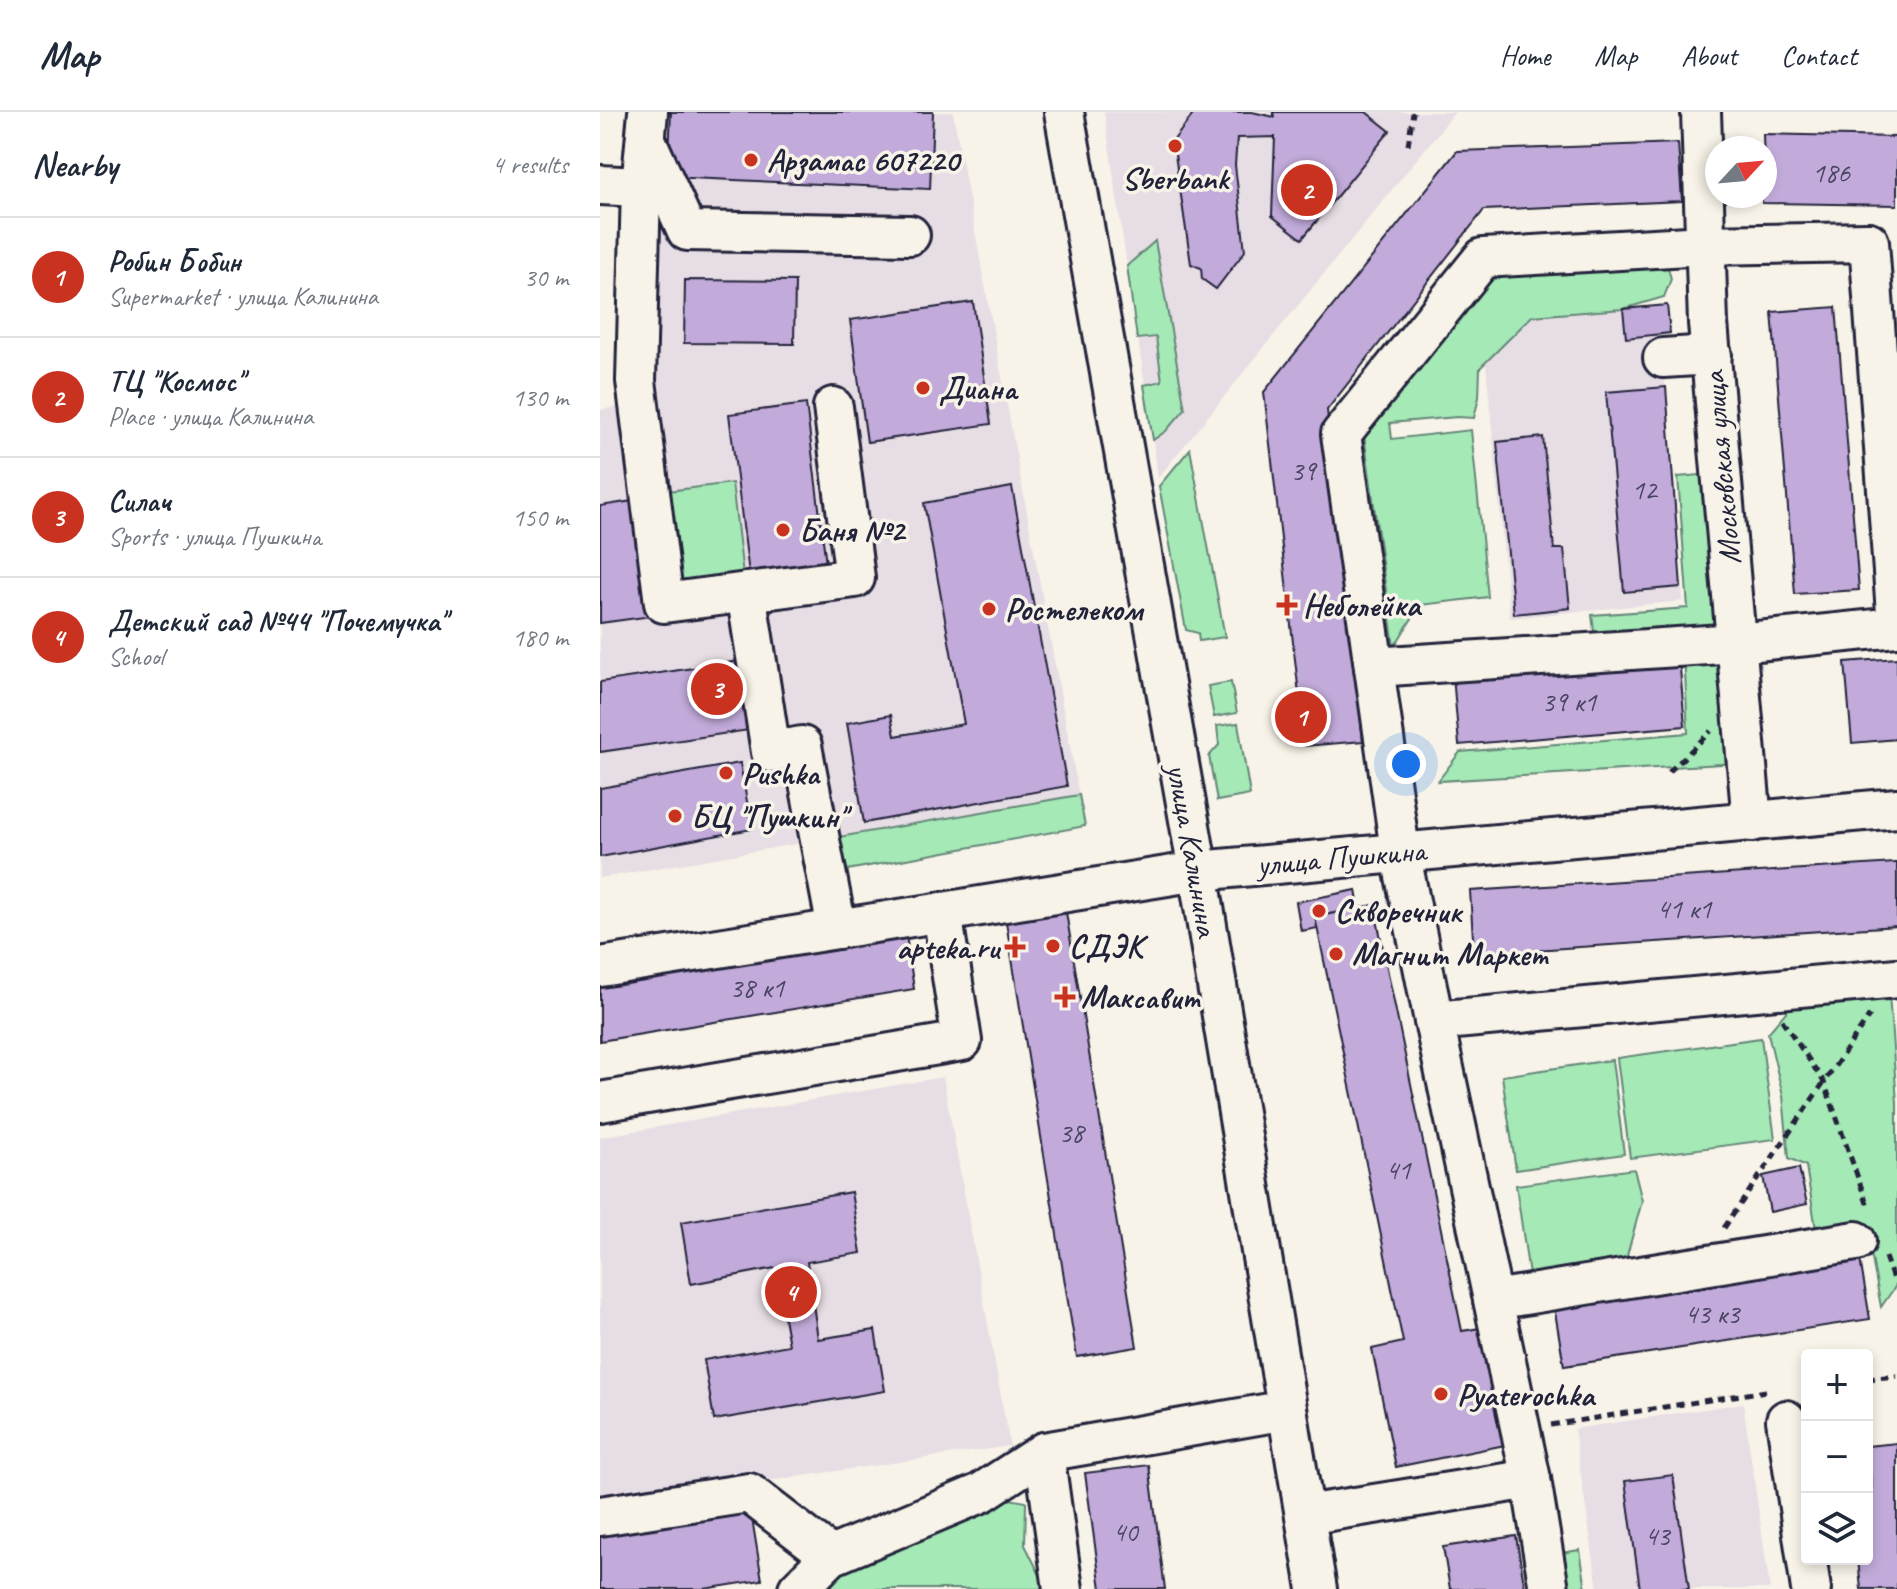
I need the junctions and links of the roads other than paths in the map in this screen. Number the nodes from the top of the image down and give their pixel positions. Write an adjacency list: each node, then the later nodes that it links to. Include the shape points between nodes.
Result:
1 (1064, 112): 19 (street, улица Калинина)
2 (1701, 112): 8 (street, Московская улица)
3 (647, 126): 5 (street); 6 (street, via 687,231)
4 (600, 185): 5 (street)
5 (641, 187): 12 (street, via 636,381 664,603)
6 (910, 235)
7 (1883, 242): 8 (street); 13 (street)
8 (1705, 245): 9 (street, Московская улица); 15 (street, via 1483,258 1341,434)
9 (1712, 355): 10 (street); 14 (street, Московская улица)
10 (1663, 358)
11 (833, 407): 12 (street, via 855,578)
12 (746, 592): 21 (street, via 771,752 802,746)
13 (1896, 627): 14 (street)
14 (1737, 643): 15 (street); 17 (street, Московская улица)
15 (1374, 667): 18 (street)
16 (1897, 808): 17 (street, улица Пушкина)
17 (1752, 822): 18 (street, улица Пушкина)
18 (1400, 851): 19 (street, улица Пушкина); 24 (street)
19 (1198, 871): 20 (street, улица Пушкина); 29 (street, улица Калинина)
20 (942, 912): 21 (street, улица Пушкина); 25 (street, via 962,1041)
21 (837, 929): 22 (street, улица Пушкина)
22 (600, 967)
23 (1896, 978): 24 (street)
24 (1434, 1021): 27 (street)
25 (600, 1102)
26 (1870, 1235): 27 (street)
27 (1493, 1300): 31 (street)
28 (1777, 1406): 39 (street)
29 (1287, 1410): 30 (street); 32 (street, улица Калинина)
30 (1044, 1452): 34 (street, via 981,1493); 36 (street)
31 (1531, 1479): 32 (street); 38 (street)
32 (1305, 1515): 37 (street, улица Калинина)
33 (600, 1516): 34 (street, via 749,1493)
34 (831, 1556): 35 (street)
35 (798, 1589)
36 (1063, 1589)
37 (1317, 1589)
38 (1549, 1589)
39 (1811, 1589)

